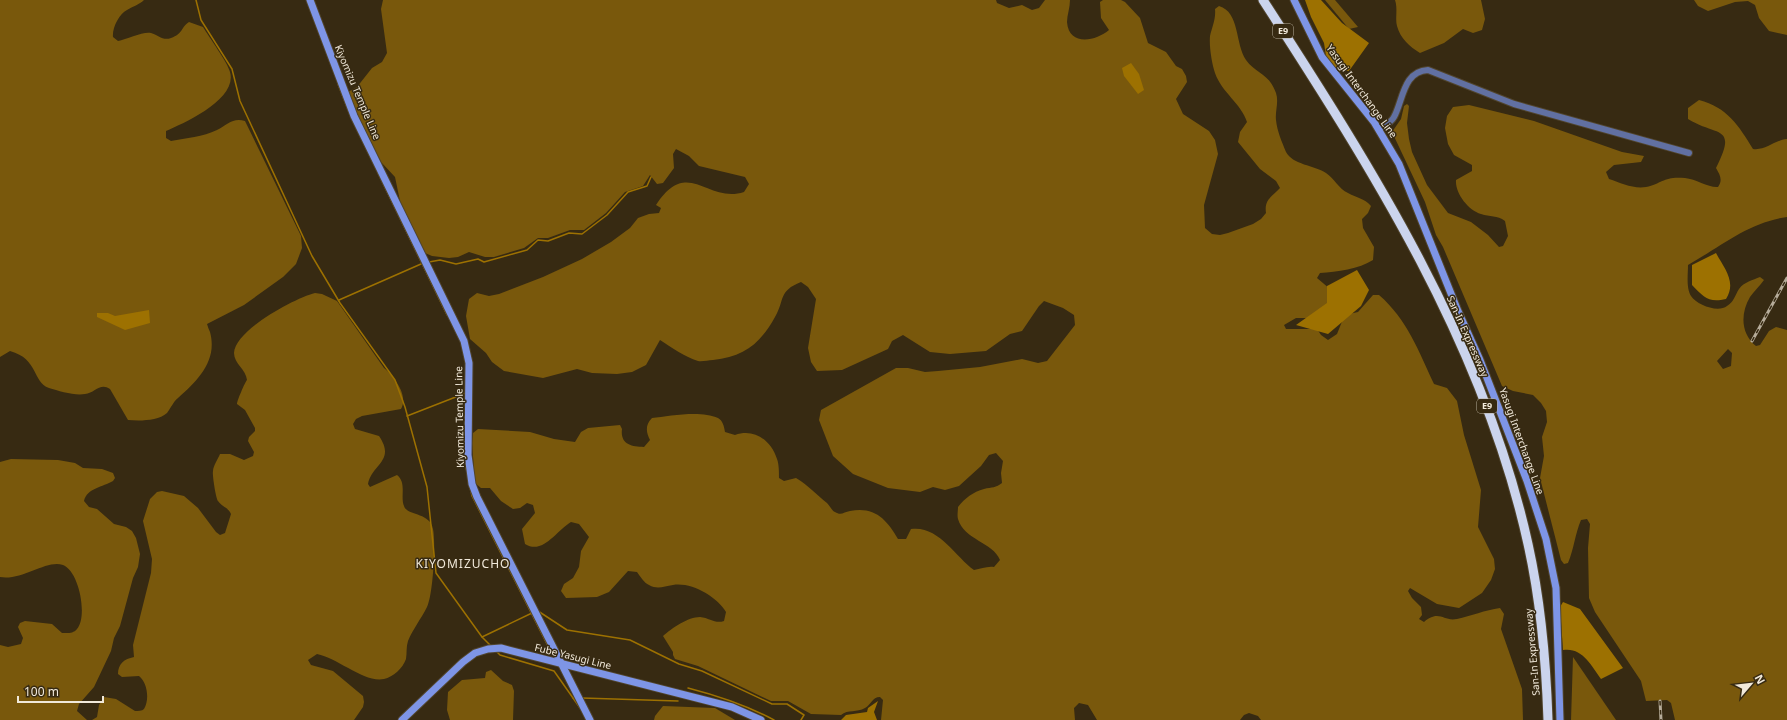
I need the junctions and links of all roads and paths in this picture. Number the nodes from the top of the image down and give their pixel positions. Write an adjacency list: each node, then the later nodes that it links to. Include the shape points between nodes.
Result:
1 (310, 0): 6 (main road, Kiyomizu Temple Line, via 354,116 464,341 469,362 468,455 472,484)
2 (1263, 0): 10 (highway, San-In Expressway / E9, via 1340,120 1427,272 1489,412 1530,552 1542,633)
3 (1294, 0): 4 (main road, Yasugi Interchange Line, via 1322,57)
4 (1379, 129): 5 (street, via 1394,117 1400,98 1410,80 1417,72 1428,70 1514,104); 11 (main road, Yasugi Interchange Line, via 1399,164 1480,360 1527,481 1546,540 1556,588)
5 (1689, 152)
6 (561, 663): 7 (main road, Fube Yasugi Line, via 501,648 475,653); 8 (main road, Kiyomizu Temple Line); 9 (main road, Fube Yasugi Line, via 732,707)
7 (402, 720)
8 (590, 720)
9 (761, 720)
10 (1548, 720)
11 (1560, 720)

